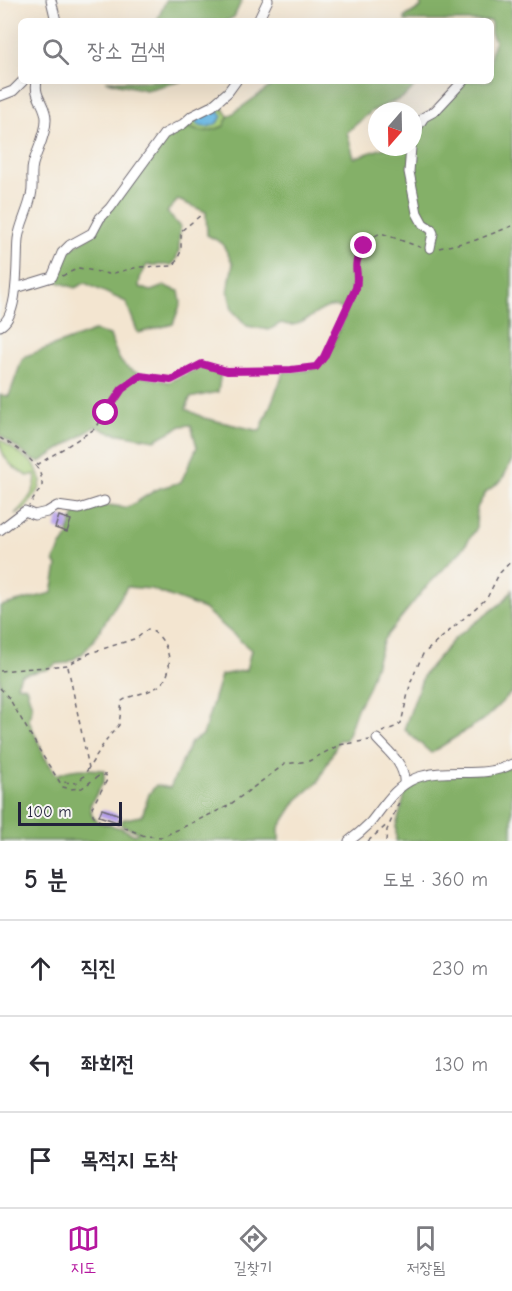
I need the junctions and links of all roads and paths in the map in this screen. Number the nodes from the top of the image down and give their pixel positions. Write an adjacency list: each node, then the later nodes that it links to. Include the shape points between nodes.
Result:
1 (51, 0): 3 (street)
2 (268, 0): 4 (street)
3 (55, 18)
4 (259, 18)
5 (20, 84): 9 (street)
6 (37, 84): 16 (street, via 46,123 32,170 32,194 18,238)
7 (234, 84): 15 (street, via 212,106 164,134 92,233 62,253)
8 (460, 84): 10 (street)
9 (0, 96)
10 (422, 120)
11 (411, 156): 14 (street, via 410,177 418,217 433,233)
12 (201, 215): 15 (path, via 181,231 181,251 174,266 139,267 109,274 79,268)
13 (512, 226): 14 (path, via 460,245)
14 (430, 248): 19 (path, via 417,248 384,233 369,240 355,263 357,285 351,301 316,367 227,371 202,364 171,380 138,377 117,395 96,428)
15 (52, 277): 16 (street)
16 (16, 288): 17 (street, via 10,314)
17 (0, 326)
18 (0, 438): 19 (path)
19 (37, 465): 22 (path, via 42,486)
20 (104, 501): 21 (street, via 79,509 60,506)
21 (50, 510): 22 (street, via 34,515); 23 (street)
22 (25, 511): 24 (street)
23 (54, 521)
24 (0, 530)
25 (512, 560): 29 (path, via 485,600 423,654 411,681 401,723 382,731)
26 (67, 665): 27 (path); 31 (path); 31 (path, via 137,638 148,629 165,641 168,650 165,680 155,689 122,701 119,725)
27 (0, 671)
28 (0, 688): 32 (path)
29 (377, 739): 32 (path, via 339,745 309,761 285,764 228,806 158,838 95,818 92,807 107,780 105,775 74,789); 33 (street, via 402,768 405,776)
30 (512, 764): 33 (street, via 485,771 430,773)
31 (89, 769): 32 (path, via 76,783)
32 (59, 781)
33 (401, 787): 34 (path, via 400,801); 35 (street)
34 (390, 823): 36 (path); 37 (path)
35 (349, 841)
36 (368, 841)
37 (386, 841)

